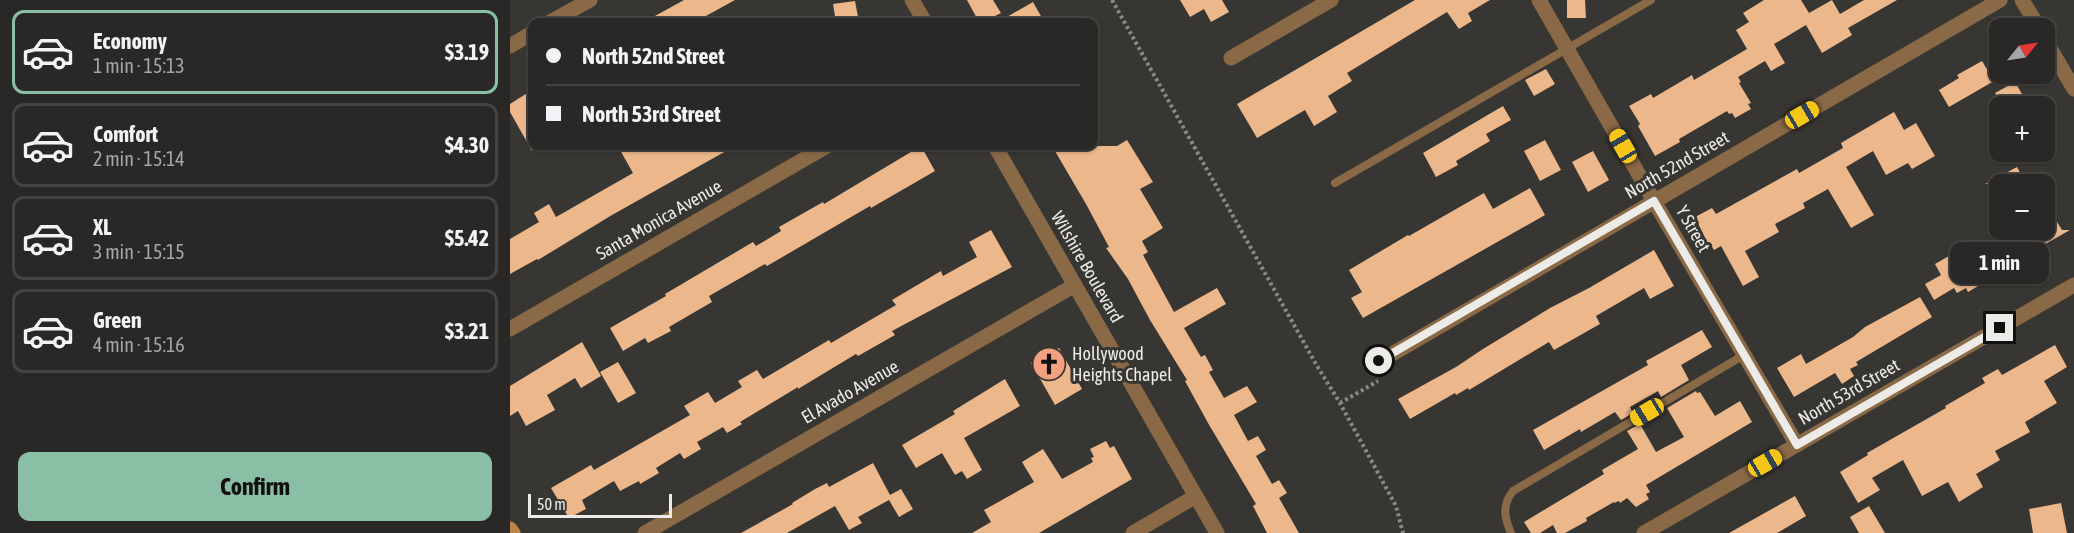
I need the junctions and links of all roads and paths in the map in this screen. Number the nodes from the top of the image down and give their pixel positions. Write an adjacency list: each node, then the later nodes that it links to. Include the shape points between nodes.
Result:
1 (590, 0): 9 (street)
2 (912, 0): 10 (street)
3 (1112, 0): 28 (path)
4 (1331, 0): 16 (street)
5 (1539, 0): 14 (street, Y Street)
6 (1651, 0): 14 (lane)
7 (2000, 0): 21 (street, North 52nd Street)
8 (2022, 0): 11 (street)
9 (557, 18)
10 (923, 18)
11 (2033, 18)
12 (528, 35): 13 (street)
13 (510, 46)
14 (1567, 49): 20 (lane); 21 (street, Y Street)
15 (2055, 57): 17 (street)
16 (1232, 58)
17 (2074, 89)
18 (820, 150): 24 (street, Santa Monica Avenue)
19 (997, 150): 22 (street, Wilshire Boulevard)
20 (1335, 183)
21 (1654, 201): 25 (street, Y Street); 26 (street, North 52nd Street)
22 (1075, 285): 30 (street, Wilshire Boulevard); 33 (street, El Avado Avenue)
23 (2074, 285): 29 (street, North 53rd Street)
24 (510, 328)
25 (1744, 355): 29 (street, Y Street); 37 (lane, via 1513,491 1504,511)
26 (1375, 364)
27 (1387, 376): 28 (path)
28 (1340, 403): 36 (path, via 1395,506)
29 (1797, 445): 38 (street, North 53rd Street)
30 (1196, 496): 34 (street); 35 (street, Wilshire Boulevard)
31 (510, 529): 32 (main road)
32 (513, 533)
33 (645, 533)
34 (1133, 533)
35 (1217, 533)
36 (1403, 533)
37 (1511, 533)
38 (1644, 533)

